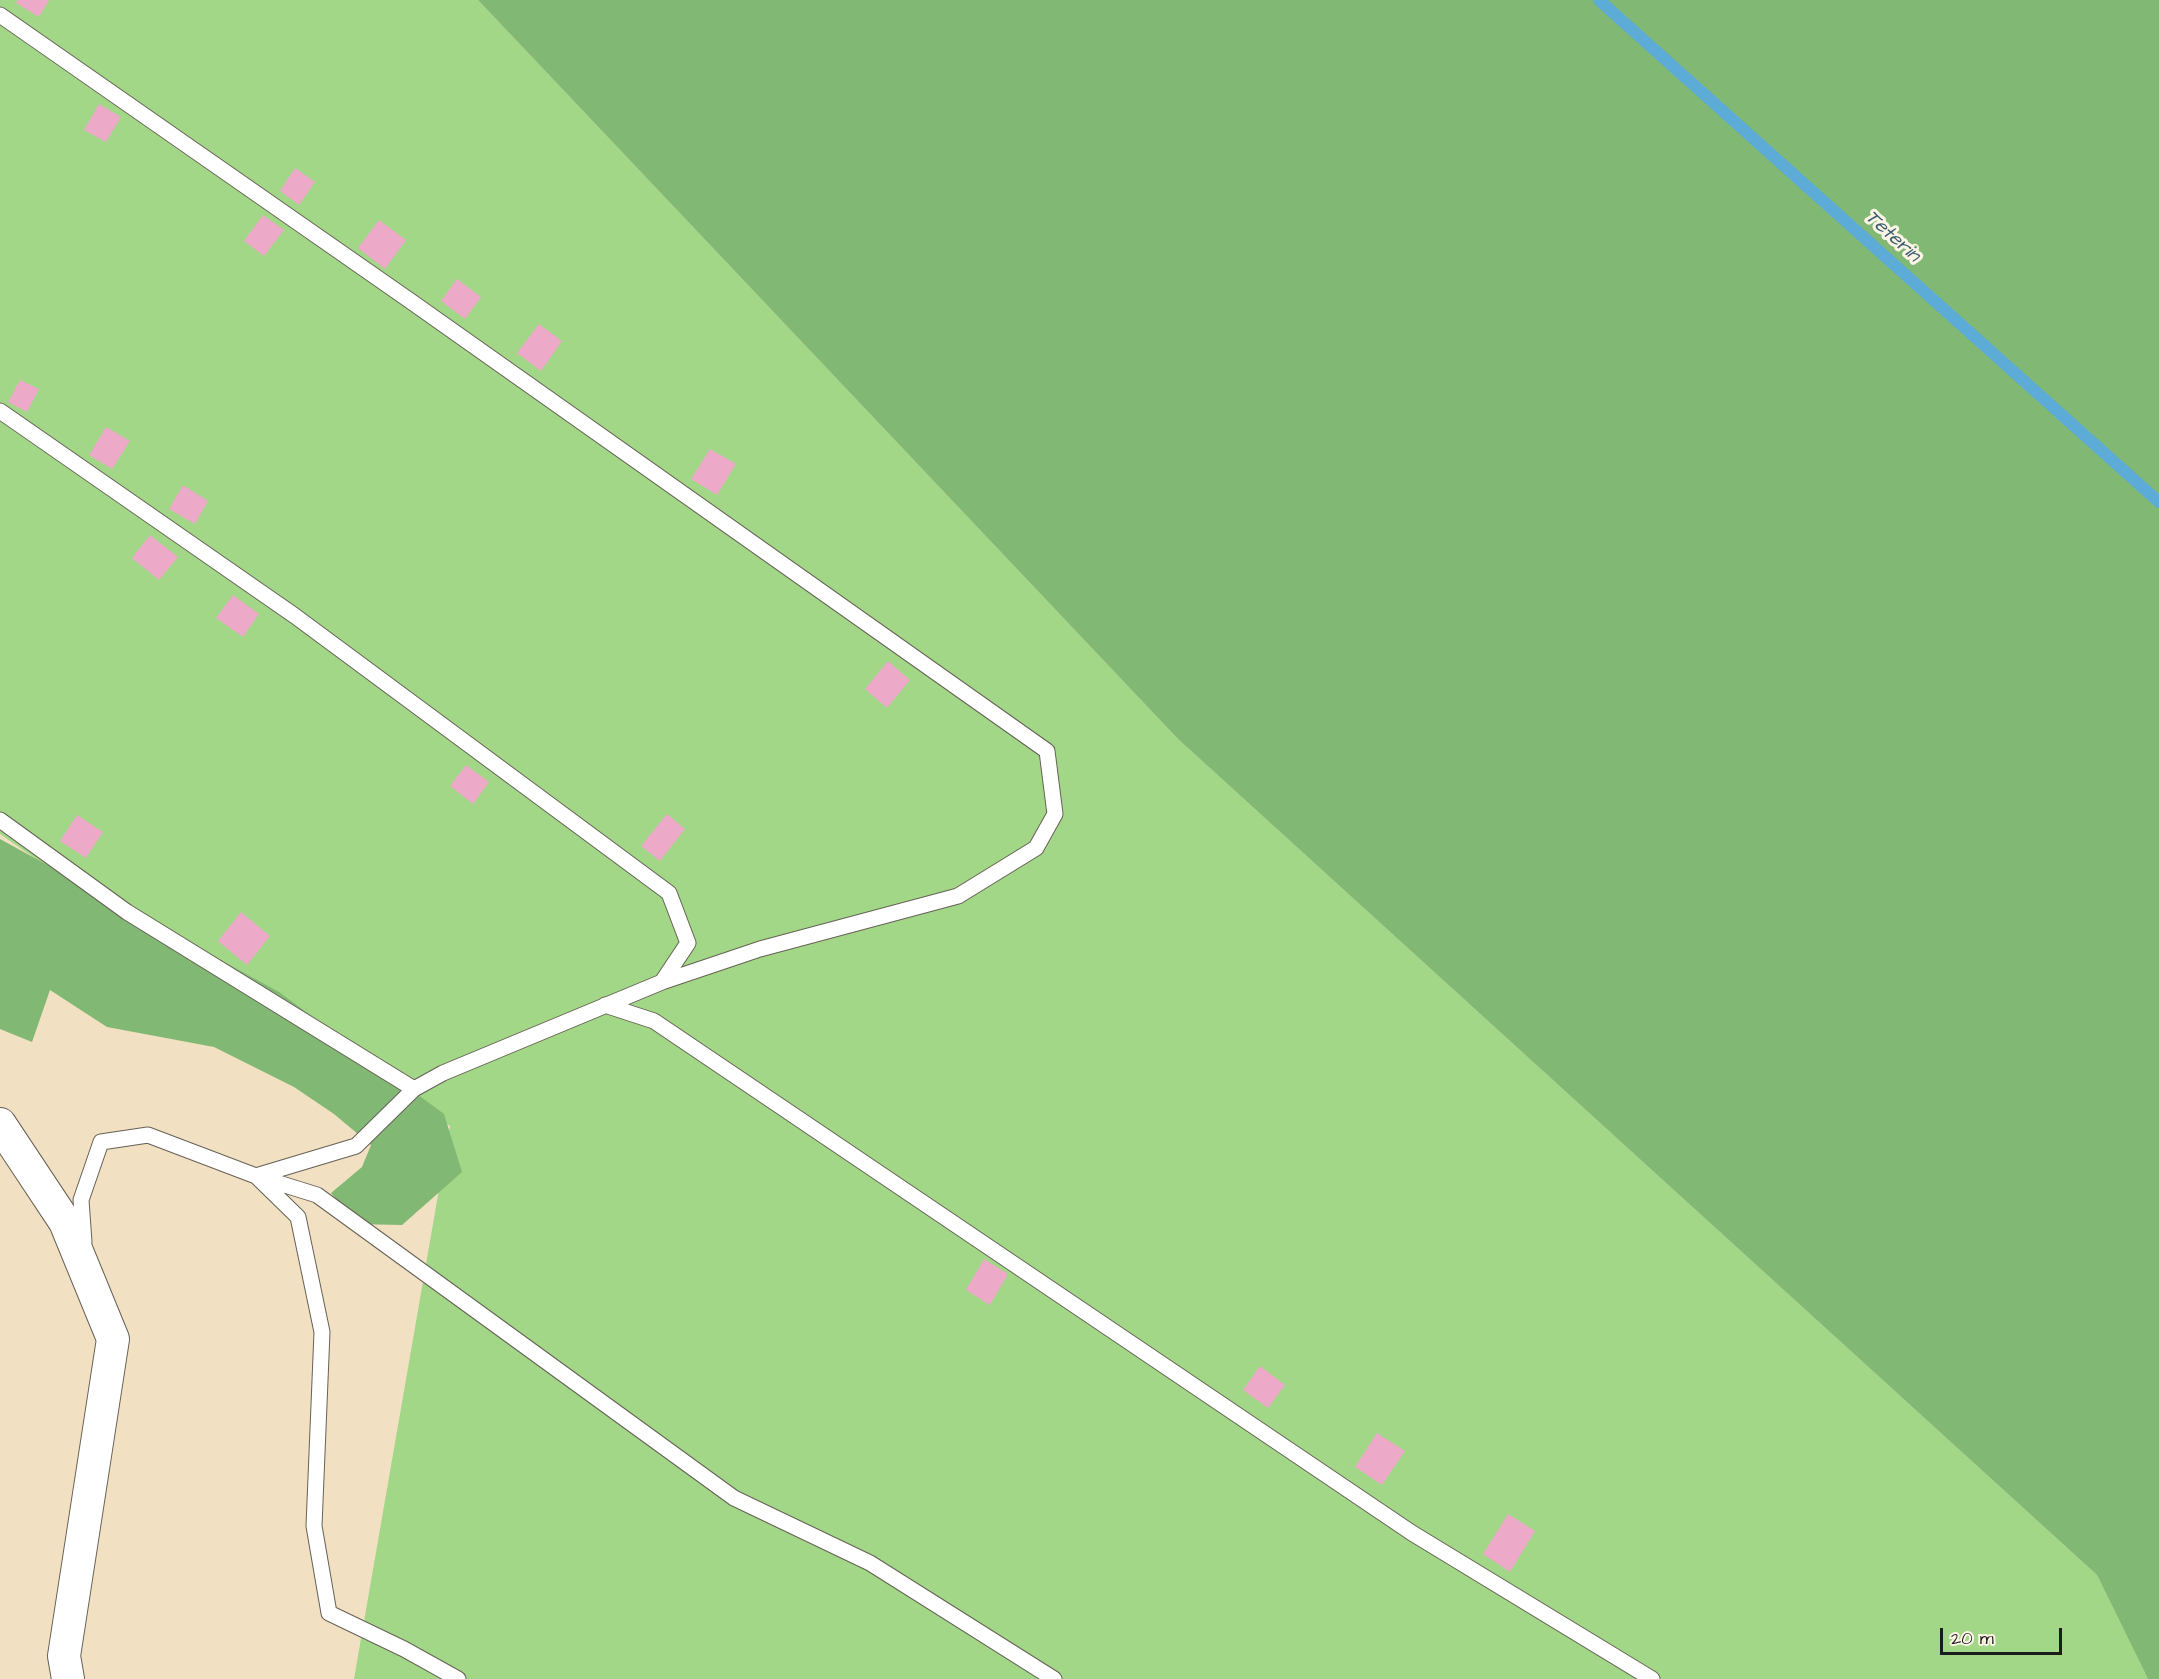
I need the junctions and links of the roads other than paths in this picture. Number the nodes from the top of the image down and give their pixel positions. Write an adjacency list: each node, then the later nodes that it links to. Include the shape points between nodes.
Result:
1 (0, 15): 4 (lane, via 1047,751 1055,814 1036,848 958,896 760,949)
2 (0, 411): 4 (lane, via 295,616 669,893 688,943)
3 (0, 820): 6 (lane, via 127,912)
4 (662, 982): 5 (lane)
5 (605, 1005): 6 (lane); 13 (lane, via 654,1021 1412,1533)
6 (414, 1089): 8 (lane, via 356,1146)
7 (0, 1124): 9 (street, via 65,1222)
8 (256, 1176): 9 (lane, via 148,1135 101,1142 81,1200); 11 (lane, via 298,1217 322,1332 314,1526 329,1613); 12 (lane, via 317,1195 734,1498 870,1563)
9 (86, 1273): 10 (street, via 113,1339 64,1656)
10 (68, 1679)
11 (458, 1679)
12 (1054, 1679)
13 (1652, 1679)

